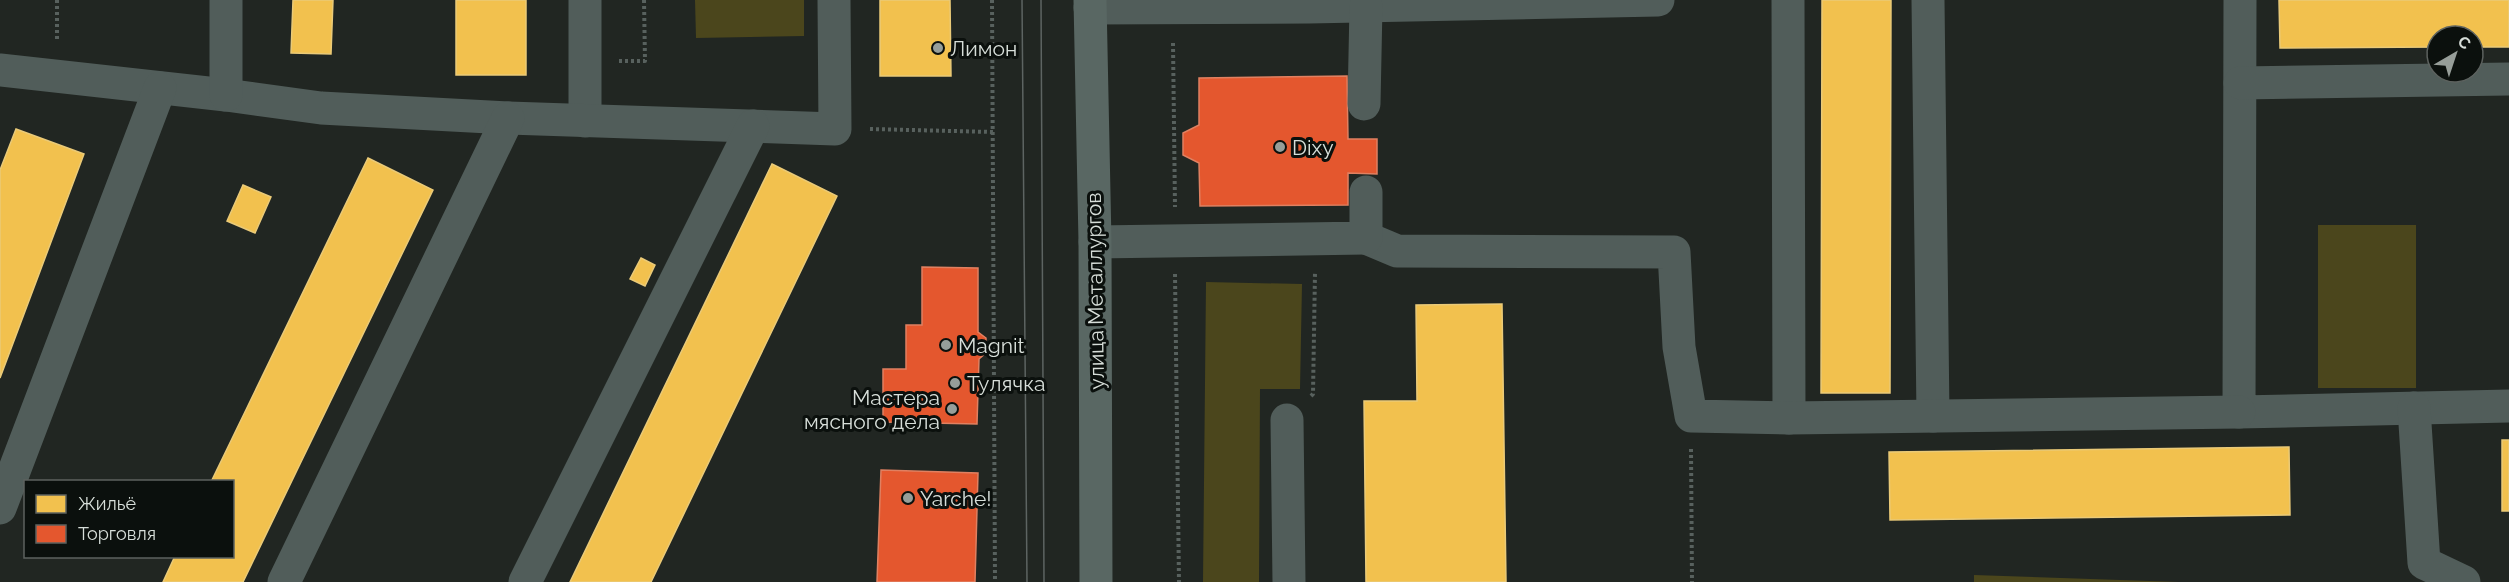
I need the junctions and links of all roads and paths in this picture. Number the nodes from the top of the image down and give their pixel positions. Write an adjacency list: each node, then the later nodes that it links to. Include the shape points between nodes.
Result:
1 (226, 0): 19 (lane)
2 (585, 0): 14 (lane)
3 (644, 0): 14 (path, via 645,61)
4 (834, 0): 24 (lane)
5 (992, 0): 25 (path)
6 (1658, 0): 13 (lane)
7 (1788, 0): 36 (lane)
8 (1928, 0): 35 (lane)
9 (2240, 0): 17 (lane)
10 (1172, 3): 11 (lane); 12 (lane); 29 (path)
11 (1309, 3): 13 (lane)
12 (1090, 4): 30 (main road, улица Металлургов)
13 (1366, 6): 20 (lane)
14 (585, 62): 22 (lane)
15 (0, 70): 18 (lane)
16 (2509, 79): 17 (lane)
17 (2240, 83): 33 (lane)
18 (160, 88): 19 (lane); 38 (lane)
19 (226, 95): 21 (lane, via 321,108)
20 (1364, 104)
21 (508, 118): 22 (lane); 39 (lane)
22 (585, 121): 23 (lane)
23 (753, 126): 24 (lane); 40 (lane)
24 (835, 129): 25 (path)
25 (993, 132): 41 (path)
26 (1366, 192): 28 (lane)
27 (1315, 238): 28 (lane); 29 (lane); 37 (path, via 1313,394)
28 (1366, 238): 34 (lane, via 1397,250 1674,252 1679,346)
29 (1175, 239): 30 (lane); 43 (path)
30 (1095, 242): 42 (main road, улица Металлургов)
31 (2509, 406): 32 (lane)
32 (2414, 408): 33 (lane); 46 (lane, via 2424,563)
33 (2239, 412): 35 (lane)
34 (1691, 416): 36 (lane); 45 (path)
35 (1933, 416): 36 (lane)
36 (1789, 418)
37 (1287, 420): 44 (lane)
38 (0, 508)
39 (284, 582)
40 (525, 582)
41 (995, 582)
42 (1096, 582)
43 (1179, 582)
44 (1289, 582)
45 (1692, 582)
46 (2464, 582)

